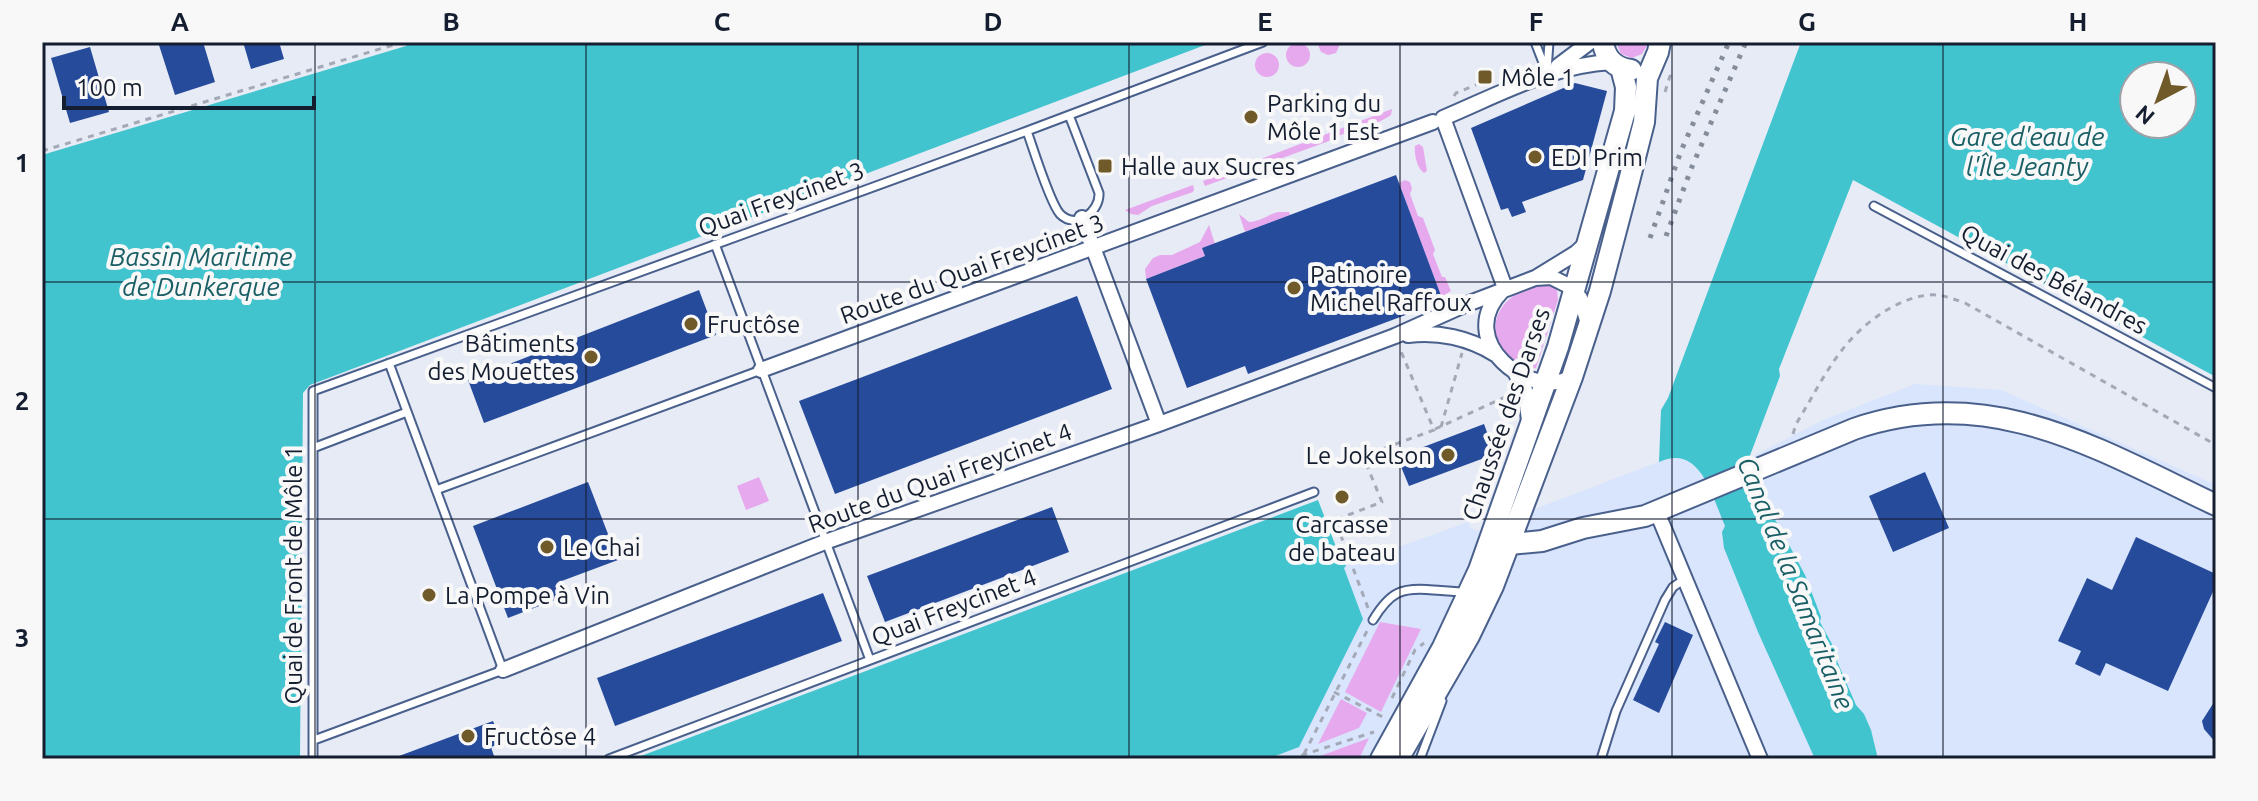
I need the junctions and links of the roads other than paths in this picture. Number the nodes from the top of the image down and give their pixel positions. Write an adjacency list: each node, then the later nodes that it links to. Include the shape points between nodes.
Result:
1 (1263, 42): 9 (lane, Quai Freycinet 3)
2 (1535, 42): 8 (lane)
3 (1549, 42): 8 (lane)
4 (1590, 42): 8 (street, Route du Quai Freycinet 3)
5 (1603, 42): 7 (main road, Chaussée des Darses)
6 (1658, 50): 7 (main road, via 1647,66 1636,70); 20 (main road, Chaussée des Darses)
7 (1616, 65): 8 (street, Route du Quai Freycinet 3, via 1589,64); 14 (main road, Chaussée des Darses, via 1626,87 1625,111)
8 (1547, 73): 10 (street, Route du Quai Freycinet 3)
9 (1069, 115): 11 (lane, Quai Freycinet 3); 13 (lane, via 1099,193 1096,209)
10 (1438, 120): 16 (street, Route du Quai Freycinet 3); 18 (street)
11 (1027, 131): 13 (lane, via 1057,209 1068,219); 15 (lane, Quai Freycinet 3)
12 (1874, 206): 28 (lane, Quai des Bélandres)
13 (1082, 218): 16 (street)
14 (1589, 241): 17 (street); 19 (main road, Chaussée des Darses)
15 (715, 244): 23 (lane, Quai Freycinet 3); 25 (lane)
16 (1093, 248): 25 (street, Route du Quai Freycinet 3); 31 (street)
17 (1535, 278): 18 (street); 19 (street, via 1557,279)
18 (1505, 288): 21 (street, Route du Quai Freycinet 4); 22 (street, via 1489,308 1485,324)
19 (1575, 291): 20 (street); 27 (main road, Chaussée des Darses)
20 (1589, 326): 26 (main road, Chaussée des Darses)
21 (1395, 336): 22 (street, Route du Quai Freycinet 4, via 1465,340); 31 (street, Route du Quai Freycinet 4)
22 (1496, 355): 24 (street)
23 (389, 363): 29 (lane, Quai Freycinet 3); 30 (lane)
24 (1512, 368): 27 (street); 32 (street, via 1525,390)
25 (761, 370): 34 (lane, Route du Quai Freycinet 3); 38 (lane)
26 (1572, 377): 27 (street); 39 (main road, Chaussée des Darses)
27 (1546, 382): 32 (main road, Chaussée des Darses)
28 (2216, 388)
29 (313, 391): 33 (lane, Quai de Front de Môle 1)
30 (407, 412): 33 (lane); 34 (lane)
31 (1159, 424): 38 (street, Route du Quai Freycinet 4)
32 (1529, 430): 41 (main road, Chaussée des Darses)
33 (313, 448): 46 (lane, Quai de Front de Môle 1)
34 (436, 490): 45 (lane)
35 (1314, 492): 44 (lane, Quai Freycinet 4)
36 (2216, 505): 37 (main road, via 2066,435 1977,414 1881,420)
37 (1657, 512): 39 (main road); 40 (street)
38 (825, 542): 44 (lane); 45 (street, Route du Quai Freycinet 4)
39 (1510, 544): 43 (main road, Chaussée des Darses)
40 (1685, 579): 52 (lane, via 1665,600 1616,711); 53 (street)
41 (1469, 593): 42 (lane, via 1402,591 1388,599); 49 (main road, Chaussée des Darses)
42 (1373, 620)
43 (1469, 636): 50 (main road, Chaussée des Darses); 51 (lane, Chaussée des Darses)
44 (870, 660): 48 (lane, Quai Freycinet 4)
45 (503, 670): 46 (lane)
46 (314, 740): 47 (lane, Quai de Front de Môle 1)
47 (313, 759)
48 (609, 759)
49 (1381, 759)
50 (1398, 759)
51 (1420, 759)
52 (1601, 759)
53 (1760, 759)

